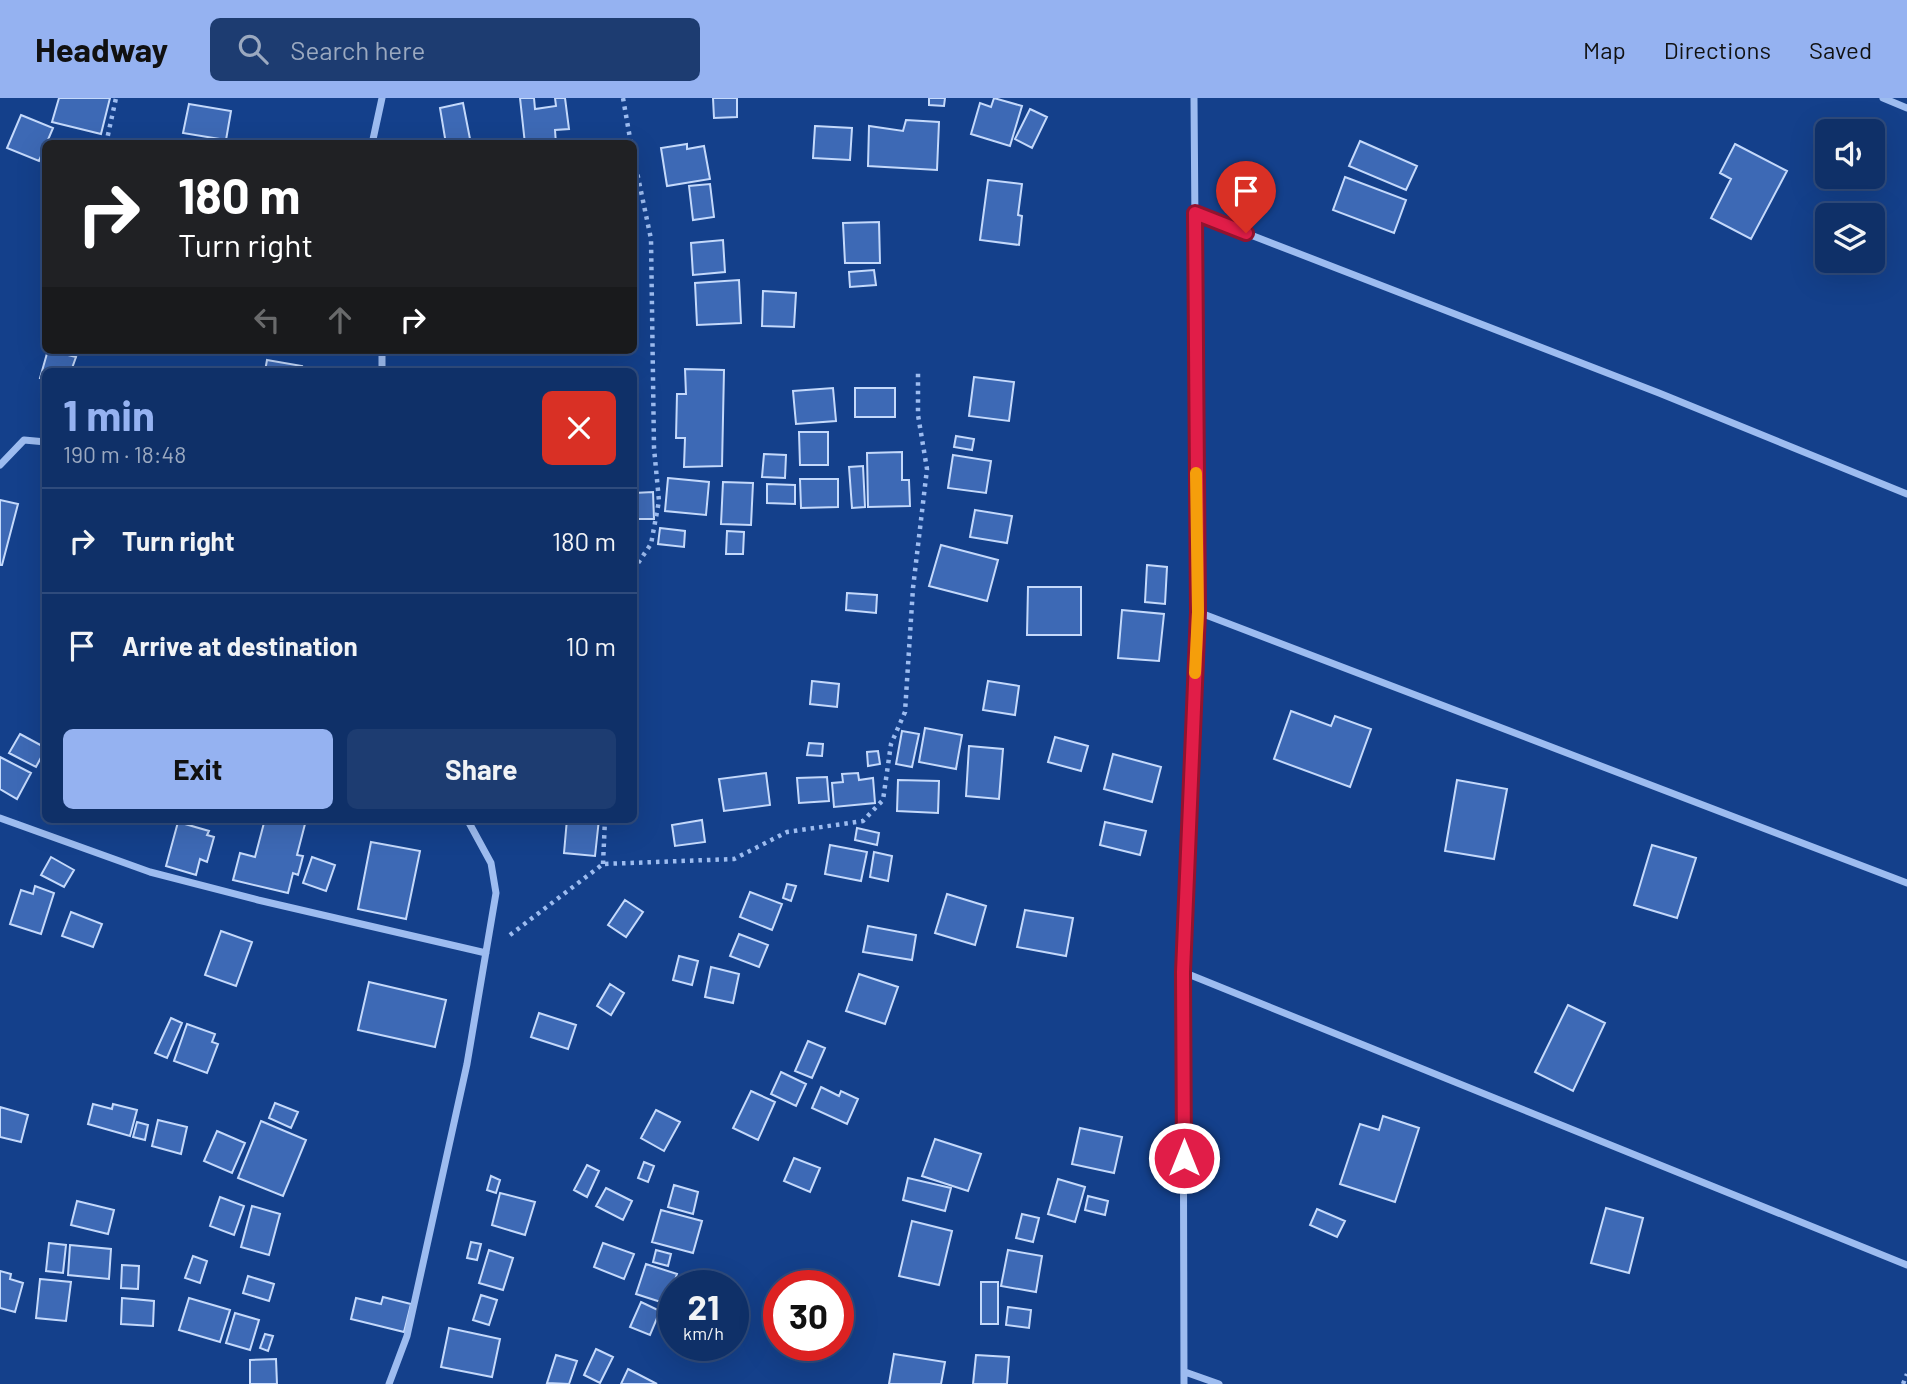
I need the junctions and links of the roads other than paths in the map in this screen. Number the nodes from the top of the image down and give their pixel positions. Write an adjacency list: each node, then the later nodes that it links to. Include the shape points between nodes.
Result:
1 (382, 98): 5 (street)
2 (1194, 98): 6 (street)
3 (1883, 98): 4 (street)
4 (1907, 108)
5 (373, 140)
6 (1195, 213): 9 (street); 10 (street)
7 (42, 442): 8 (street, via 24,440)
8 (0, 465)
9 (1907, 494)
10 (1198, 612): 13 (street); 15 (street)
11 (0, 818): 14 (street, via 150,872)
12 (469, 823): 14 (street, via 491,863 496,893)
13 (1907, 883)
14 (486, 953): 18 (street, via 467,1064 407,1336)
15 (1183, 972): 16 (street); 17 (street)
16 (1907, 1265)
17 (1185, 1372): 19 (street); 20 (street)
18 (389, 1384)
19 (1184, 1384)
20 (1219, 1384)

